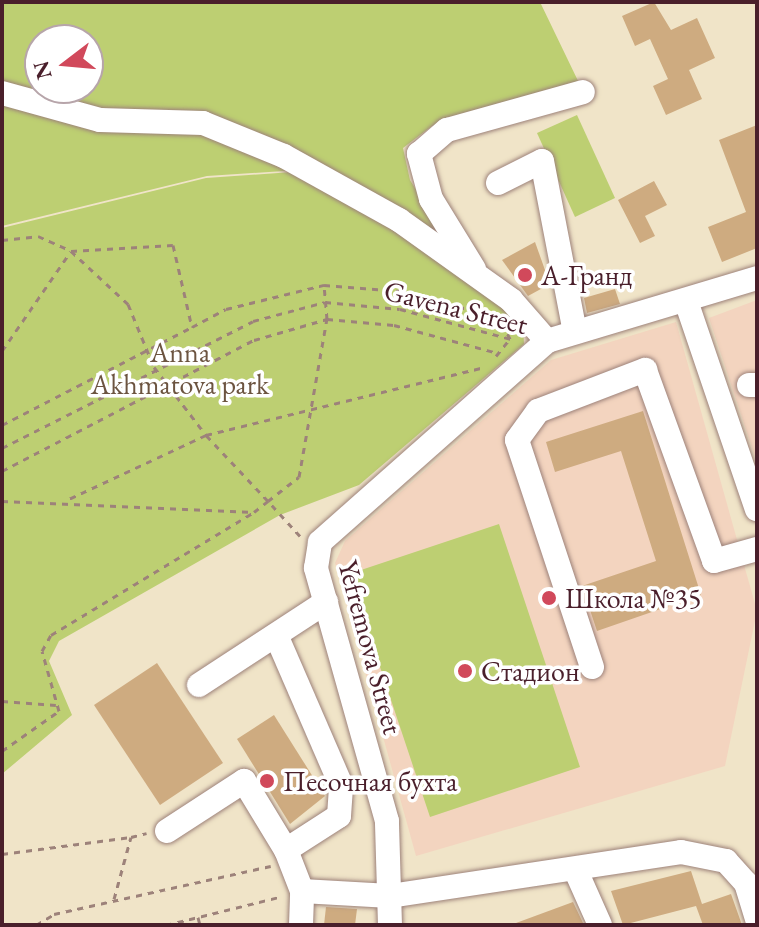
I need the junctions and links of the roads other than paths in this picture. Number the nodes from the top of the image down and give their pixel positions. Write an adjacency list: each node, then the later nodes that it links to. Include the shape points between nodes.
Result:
1 (583, 92): 4 (street, via 447,130 419,154 431,199)
2 (2, 93): 4 (street, via 100,120 203,123 284,156 399,220)
3 (498, 183): 7 (street, via 542,161)
4 (479, 278): 8 (street)
5 (757, 278): 6 (street)
6 (686, 301): 7 (street); 9 (street)
7 (575, 332): 8 (street)
8 (542, 345): 11 (street, Yefremova Street, via 326,531 316,555)
9 (757, 509)
10 (757, 549): 13 (street, via 714,561 645,370 538,411 517,440)
11 (326, 602): 12 (street); 19 (street, Yefremova Street, via 387,821)
12 (276, 635): 14 (street); 16 (street, via 343,801 339,816)
13 (592, 667)
14 (199, 685)
15 (167, 831): 16 (street, via 244,781)
16 (288, 856): 18 (street)
17 (576, 871): 19 (street, via 549,866 458,890); 20 (street, via 608,859 681,852 726,861 746,883); 23 (street)
18 (302, 891): 19 (street); 21 (street)
19 (390, 896): 22 (street, Yefremova Street)
20 (757, 920)
21 (301, 925)
22 (390, 925)
23 (600, 925)

